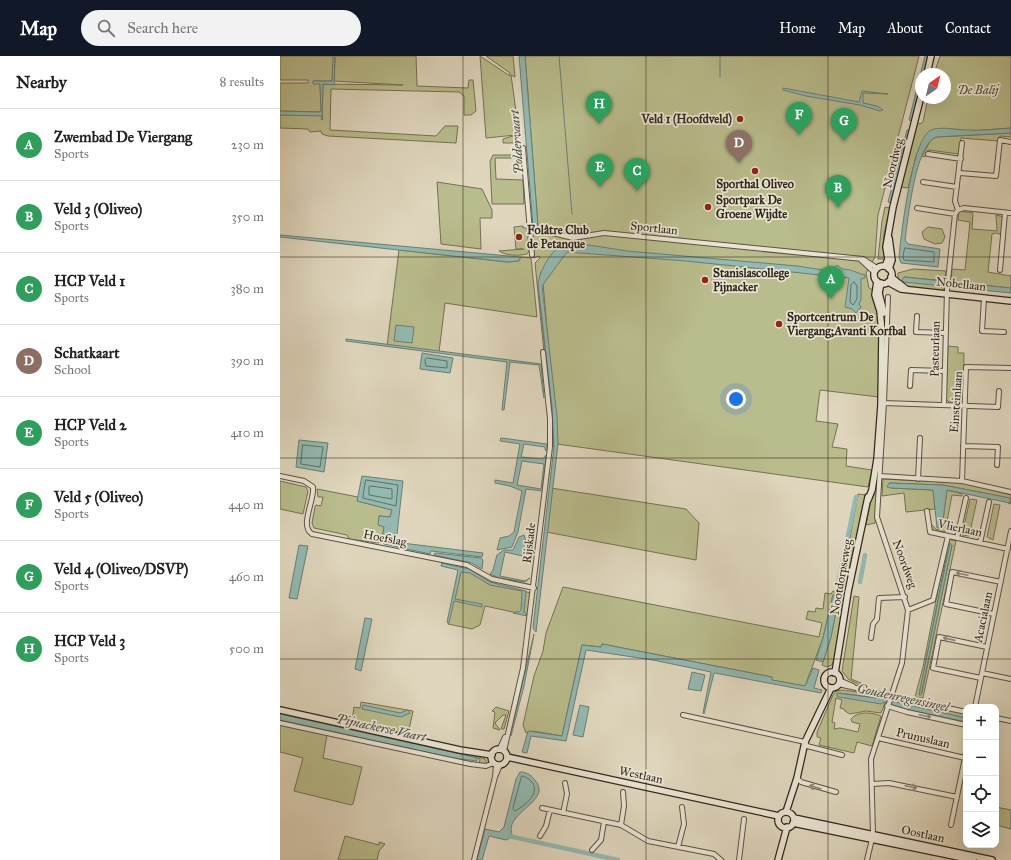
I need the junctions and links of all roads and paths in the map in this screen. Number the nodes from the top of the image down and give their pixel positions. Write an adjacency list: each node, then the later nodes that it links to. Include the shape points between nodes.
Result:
1 (931, 56): 2 (main road)
2 (928, 68)
3 (919, 104): 18 (main road, Noordweg, via 892,207 886,247)
4 (1011, 142): 9 (street, via 1000,140 996,176)
5 (962, 143): 8 (street, Pasteurlaan)
6 (523, 148): 16 (street)
7 (928, 154): 8 (street)
8 (960, 159): 9 (street, Pasteurlaan)
9 (960, 174): 11 (street, Pasteurlaan)
10 (923, 182): 11 (street)
11 (957, 187): 13 (street, Pasteurlaan)
12 (917, 208): 13 (street)
13 (956, 212): 14 (street, via 964,208); 23 (street, Pasteurlaan)
14 (1005, 213): 15 (street); 20 (street)
15 (1011, 214)
16 (530, 231): 17 (street); 19 (street, Sportlaan, via 549,232 573,238 604,233 866,260)
17 (532, 254)
18 (887, 267): 19 (main road); 21 (main road, Noordweg)
19 (876, 270): 22 (main road)
20 (1000, 270)
21 (890, 280): 22 (main road); 23 (main road, Nobellaan, via 908,290)
22 (879, 282): 62 (main road, Nootdorpseweg, via 875,295 881,315 879,442 872,490 848,592)
23 (947, 292): 25 (main road, Nobellaan); 29 (street, Pasteurlaan)
24 (888, 297): 35 (street, Noordweg)
25 (984, 298): 26 (main road, Nobellaan); 28 (street, via 982,331)
26 (1011, 301)
27 (917, 316): 29 (street, via 916,332)
28 (1004, 332)
29 (946, 333): 32 (street, Pasteurlaan)
30 (543, 352): 56 (street, Rijskade, via 551,433)
31 (1011, 368): 37 (street, Einsteinlaan, via 966,367)
32 (945, 371): 33 (street, via 911,370); 36 (street, Pasteurlaan)
33 (910, 386)
34 (999, 391): 37 (street, via 998,407)
35 (884, 402): 36 (street); 42 (street, Noordweg)
36 (944, 404): 37 (street)
37 (964, 406): 39 (street, Einsteinlaan)
38 (920, 438): 43 (street)
39 (963, 446): 40 (street, via 998,447); 44 (street, Einsteinlaan)
40 (997, 465)
41 (280, 476): 56 (street, Hoefslag, via 304,481 313,487 307,526 312,534 467,565 496,580)
42 (880, 476): 43 (street); 57 (street, Noordweg, via 878,521)
43 (918, 479): 44 (street)
44 (962, 481): 45 (street)
45 (1011, 492)
46 (966, 498): 51 (street)
47 (989, 502): 53 (street)
48 (927, 511): 50 (street, Vlierlaan, via 930,532)
49 (1011, 531): 52 (street, Acacialaan)
50 (948, 536): 51 (street, Vlierlaan); 58 (street, via 933,600)
51 (957, 538): 53 (street, Vlierlaan)
52 (1010, 541): 54 (street, Acacialaan)
53 (980, 543): 54 (street, Vlierlaan)
54 (1008, 549): 55 (street, Acacialaan)
55 (1001, 582): 59 (street, Acacialaan); 59 (street, one-way to 59, via 952,572 946,604)
56 (534, 588): 79 (street, Rijskade, via 522,668 506,735)
57 (905, 597): 58 (street, Noordweg); 60 (street, via 880,598)
58 (908, 610): 68 (street, Noordweg, via 902,663)
59 (994, 614): 61 (street, Acacialaan)
60 (871, 638)
61 (987, 647): 63 (street, Acacialaan); 64 (street, one-way to 64, via 939,637 933,668)
62 (833, 673): 66 (main road); 67 (main road, Nootdorpseweg, via 824,677 824,683)
63 (982, 673): 64 (street, Acacialaan); 65 (street)
64 (981, 678): 69 (street, Acacialaan)
65 (1011, 679)
66 (839, 682): 67 (main road); 68 (street)
67 (829, 687): 78 (main road)
68 (889, 701): 71 (street); 76 (street, one-way to 76, via 907,712); 77 (street, Noordweg)
69 (976, 704)
70 (280, 710): 82 (main road, via 460,750)
71 (963, 712)
72 (683, 715): 78 (street)
73 (999, 719): 74 (street)
74 (1011, 721)
75 (280, 723): 82 (street, via 470,764 486,766)
76 (963, 723)
77 (878, 738): 81 (street, Prunuslaan); 86 (street, Noordweg, via 871,759)
78 (806, 744): 80 (street); 84 (main road)
79 (504, 755): 82 (main road); 82 (main road, via 494,751); 95 (main road, Westlaan)
80 (842, 755)
81 (963, 758)
82 (495, 761): 106 (street, via 495,777)
83 (963, 768): 89 (street)
84 (797, 778): 88 (street, one-way to 84, via 801,782); 94 (main road)
85 (565, 783): 93 (street, via 567,794)
86 (872, 784): 89 (street, one-way to 89, via 889,783); 103 (street, Noordweg)
87 (624, 792): 99 (street)
88 (836, 792)
89 (957, 797): 100 (street)
90 (682, 807): 104 (street, via 684,824)
91 (542, 808): 92 (street)
92 (550, 810): 93 (street); 102 (street, via 546,826)
93 (563, 812): 98 (street)
94 (788, 812): 95 (main road); 97 (main road)
95 (779, 818): 101 (main road)
96 (744, 819): 108 (street)
97 (794, 821): 101 (main road); 103 (main road)
98 (604, 822): 99 (street); 105 (street, via 601,840)
99 (621, 825): 104 (street, via 648,841)
100 (951, 825)
101 (785, 827): 109 (main road)
102 (540, 836)
103 (872, 837): 110 (street, Noordweg); 111 (main road, Oostlaan); 112 (main road, Oostlaan)
104 (678, 847): 107 (street, via 714,854)
105 (592, 850)
106 (474, 860)
107 (721, 860)
108 (739, 860)
109 (778, 860)
110 (866, 860)
111 (973, 860)
112 (992, 860)

